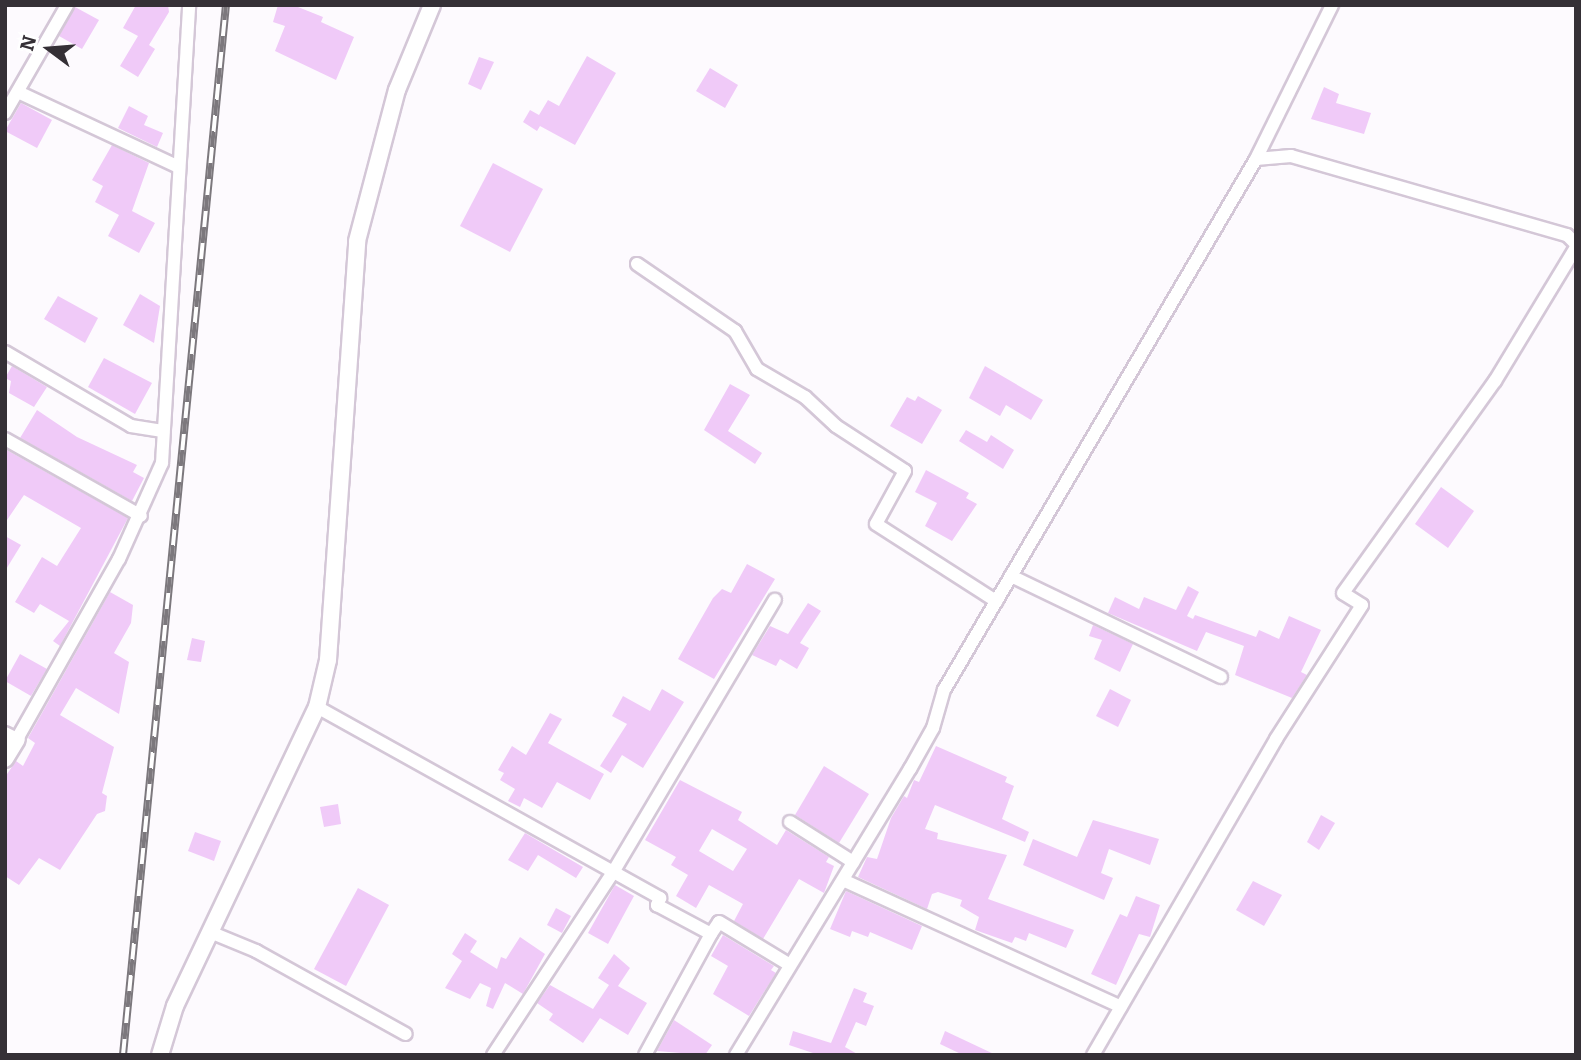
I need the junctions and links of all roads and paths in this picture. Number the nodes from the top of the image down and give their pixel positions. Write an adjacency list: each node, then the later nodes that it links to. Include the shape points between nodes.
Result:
1 (67, 5): 5 (street)
2 (189, 5): 8 (street)
3 (432, 5): 19 (street, via 397,90 357,241 328,660)
4 (1332, 5): 7 (street)
5 (18, 92): 6 (street); 8 (street)
6 (5, 113)
7 (1256, 159): 9 (street, via 1291,156 1567,235); 15 (street)
8 (177, 166): 12 (street)
9 (1576, 246): 29 (street, via 1494,381 1343,593 1362,605 1276,740)
10 (637, 264): 17 (street, via 735,331 758,369 805,397 836,426 905,471 876,524)
11 (5, 352): 12 (street, via 131,426)
12 (163, 431): 14 (street, via 162,463)
13 (5, 439): 14 (street)
14 (141, 516): 20 (street)
15 (1011, 576): 17 (street); 18 (street)
16 (775, 600): 24 (street)
17 (996, 601): 23 (street, via 944,690 933,728)
18 (1221, 677)
19 (317, 707): 24 (street); 26 (street)
20 (11, 736): 21 (street)
21 (5, 759)
22 (790, 822): 23 (street)
23 (853, 862): 25 (street)
24 (612, 874): 27 (street, via 660,898 657,905); 32 (street)
25 (845, 881): 28 (street); 29 (street)
26 (210, 932): 30 (street, via 256,951); 31 (street, via 175,1006)
27 (711, 934): 28 (street, via 719,922); 33 (street)
28 (790, 965): 34 (street)
29 (1121, 1007): 35 (street)
30 (406, 1034)
31 (160, 1055)
32 (493, 1055)
33 (645, 1055)
34 (736, 1055)
35 (1093, 1055)

